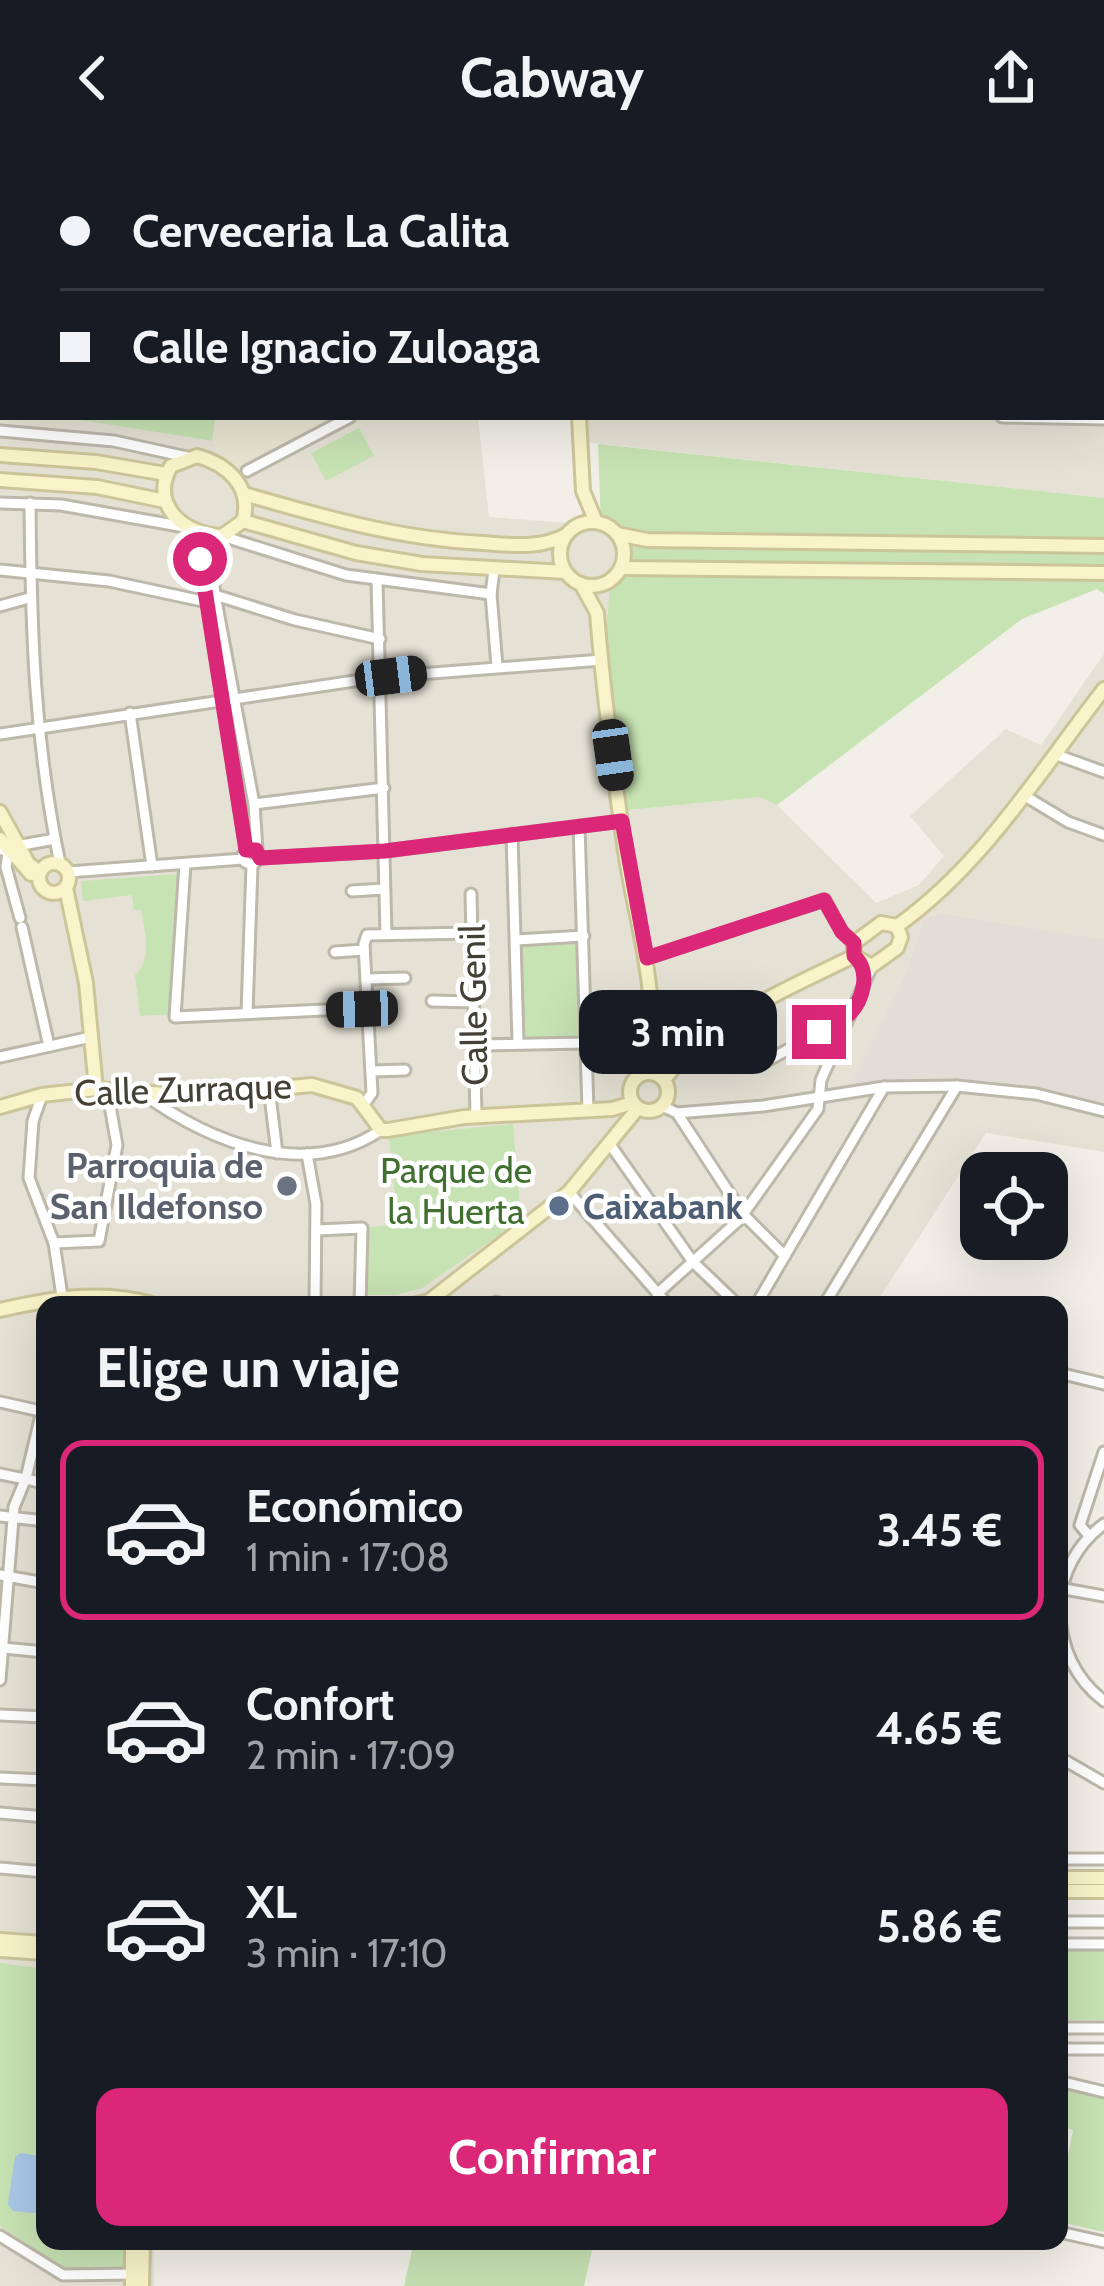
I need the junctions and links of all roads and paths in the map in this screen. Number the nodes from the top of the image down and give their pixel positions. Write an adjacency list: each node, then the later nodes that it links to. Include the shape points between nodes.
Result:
1 (344, 420): 6 (street)
2 (579, 420): 10 (street)
3 (4, 427): 5 (street)
4 (0, 455): 7 (street)
5 (187, 457): 7 (street); 9 (street, via 219,464)
6 (248, 471)
7 (166, 474): 11 (street)
8 (0, 480): 11 (street)
9 (244, 494): 14 (street); 17 (street, via 443,541 548,544)
10 (584, 494): 15 (street); 17 (street)
11 (165, 502): 16 (street)
12 (0, 503): 13 (street)
13 (30, 503): 16 (street); 23 (street)
14 (243, 521): 19 (street); 24 (street, via 356,553)
15 (596, 522): 17 (street); 18 (street)
16 (192, 531): 19 (street); 32 (street)
17 (571, 531): 25 (street, via 560,547)
18 (617, 534): 20 (street, via 646,541); 21 (street)
19 (218, 536): 27 (street); 32 (street)
20 (1104, 546)
21 (621, 568): 26 (street); 28 (street)
22 (0, 569): 23 (street)
23 (29, 570): 31 (street); 32 (street)
24 (494, 570): 25 (street); 30 (street)
25 (565, 572): 29 (street)
26 (1104, 573)
27 (376, 581): 30 (street); 35 (street)
28 (607, 583): 29 (street); 34 (street)
29 (581, 584): 34 (street)
30 (491, 594): 37 (street)
31 (29, 598): 33 (street); 43 (street)
32 (213, 601): 35 (street); 40 (street)
33 (0, 606)
34 (596, 611): 36 (street)
35 (380, 639): 38 (street)
36 (602, 660): 37 (street); 51 (street)
37 (497, 666): 38 (street)
38 (381, 676): 40 (street); 47 (street)
39 (1104, 689): 41 (street)
40 (228, 699): 42 (street); 49 (street); 58 (street)
41 (1098, 706): 45 (street)
42 (130, 713): 43 (street); 60 (street)
43 (37, 726): 44 (street); 55 (street)
44 (0, 734)
45 (1057, 754): 46 (street); 48 (street)
46 (1104, 772)
47 (384, 788): 49 (street); 57 (street)
48 (1025, 796): 54 (street); 67 (street)
49 (254, 805): 58 (street)
50 (0, 812): 56 (street)
51 (622, 821): 52 (street); 75 (street)
52 (579, 826): 53 (street); 71 (street)
53 (512, 835): 57 (street); 72 (street)
54 (1104, 835)
55 (55, 839): 56 (street); 61 (street)
56 (7, 846): 62 (street); 88 (street)
57 (385, 851): 58 (street); 65 (street)
58 (252, 856): 59 (street); 82 (street)
59 (185, 864): 60 (street); 82 (street, via 175,1017)
60 (152, 866): 61 (street)
61 (64, 868): 62 (street, via 50,863); 63 (street)
62 (43, 883): 63 (street); 68 (street)
63 (66, 888): 68 (street)
64 (352, 890): 65 (street)
65 (385, 890): 70 (street)
66 (471, 894): 69 (street, Calle Genil)
67 (897, 926): 76 (street, via 880,923); 76 (street, via 897,947)
68 (76, 932): 84 (street)
69 (471, 933): 70 (street); 80 (street, Calle Genil)
70 (386, 934): 73 (street, via 367,934)
71 (584, 936): 72 (street); 86 (street)
72 (516, 940): 85 (street)
73 (364, 950): 74 (street); 78 (street)
74 (335, 952)
75 (647, 958): 76 (street, via 824,900); 93 (street)
76 (862, 961): 83 (street); 93 (street, via 753,1006)
77 (406, 978): 78 (street)
78 (366, 979): 81 (street)
79 (433, 1001): 80 (street)
80 (474, 1002): 87 (street, Calle Genil)
81 (368, 1008): 82 (street); 92 (street)
82 (247, 1013)
83 (850, 1015): 90 (street); 100 (street)
84 (91, 1037): 88 (street); 97 (street)
85 (518, 1042): 86 (street); 87 (street)
86 (585, 1043): 105 (street)
87 (476, 1045): 108 (street, Calle Genil)
88 (49, 1046): 89 (street)
89 (0, 1058)
90 (758, 1066)
91 (404, 1070): 92 (street)
92 (372, 1071): 101 (street)
93 (656, 1076): 102 (street, via 634,1079); 103 (street, via 667,1097)
94 (957, 1086): 95 (street); 106 (street); 126 (street)
95 (884, 1087): 100 (street); 117 (street)
96 (268, 1088): 98 (street, Calle Zurraque); 101 (street, Calle Zurraque, via 312,1085); 111 (street)
97 (101, 1089): 98 (street, Calle Zurraque); 99 (street, Calle Zurraque); 116 (street, via 117,1145 98,1241)
98 (142, 1093): 111 (street, via 217,1137)
99 (42, 1095): 104 (street, Calle Zurraque); 116 (street, via 29,1178)
100 (820, 1096): 107 (street); 114 (street)
101 (364, 1104): 109 (street)
102 (635, 1106): 103 (street); 105 (street); 110 (street)
103 (662, 1106): 107 (street)
104 (0, 1107)
105 (588, 1110): 108 (street)
106 (1104, 1111)
107 (677, 1113): 114 (street)
108 (476, 1116): 109 (street)
109 (380, 1130): 112 (street)
110 (609, 1143): 113 (street); 118 (street)
111 (277, 1153): 112 (street)
112 (307, 1154): 115 (street)
113 (569, 1192): 119 (street); 123 (street)
114 (743, 1214): 117 (street); 118 (street)
115 (317, 1230): 121 (street); 122 (street, via 362,1228)
116 (54, 1243): 120 (street)
117 (785, 1256): 125 (street)
118 (693, 1262): 119 (street); 124 (street)
119 (657, 1294)
120 (62, 1296)
121 (315, 1296)
122 (360, 1296)
123 (442, 1296)
124 (729, 1296)
125 (761, 1296)
126 (829, 1296)
127 (36, 1302): 128 (street)
128 (0, 1310)
129 (1068, 1375): 130 (street)
130 (1104, 1384)
131 (0, 1402): 132 (street)
132 (36, 1410)
133 (36, 1441): 136 (street)
134 (1104, 1452): 142 (street, via 1080,1525)
135 (0, 1474): 136 (street)
136 (26, 1478): 137 (street); 139 (street)
137 (36, 1481)
138 (0, 1516): 139 (street)
139 (13, 1518): 140 (street); 144 (street)
140 (36, 1520)
141 (1104, 1524): 142 (street)
142 (1089, 1536): 143 (street)
143 (1068, 1568)
144 (4, 1575): 145 (street); 148 (street)
145 (36, 1581)
146 (1068, 1589): 147 (street)
147 (1104, 1596)
148 (3, 1648): 149 (street); 151 (street)
149 (36, 1651)
150 (1068, 1655): 153 (street)
151 (0, 1670): 152 (street)
152 (0, 1680)
153 (1104, 1701)
154 (0, 1715): 155 (street)
155 (36, 1717)
156 (1068, 1762): 159 (street)
157 (0, 1778): 158 (street)
158 (36, 1780)
159 (1104, 1783)
160 (0, 1813): 161 (street)
161 (36, 1816)
162 (1068, 1858): 163 (street)
163 (1104, 1859)
164 (0, 1868): 165 (street)
165 (36, 1871)
166 (1068, 1878): 167 (street)
167 (1104, 1878)
168 (1104, 1891): 169 (street)
169 (1068, 1892)
170 (1068, 1922): 171 (street)
171 (1104, 1922)
172 (0, 1940): 173 (street)
173 (36, 1942)
174 (1068, 1944): 175 (street)
175 (1104, 1944)
176 (0, 1949): 177 (street)
177 (36, 1952)
178 (1068, 2028): 179 (street)
179 (1104, 2028)
180 (1068, 2049): 181 (street)
181 (1104, 2049)
182 (1068, 2083): 183 (street)
183 (1104, 2092)
184 (1068, 2234): 186 (street)
185 (0, 2236): 189 (street, via 63,2275)
186 (1104, 2242)
187 (132, 2250): 189 (street)
188 (143, 2250): 190 (street)
189 (133, 2280)
190 (142, 2286)

